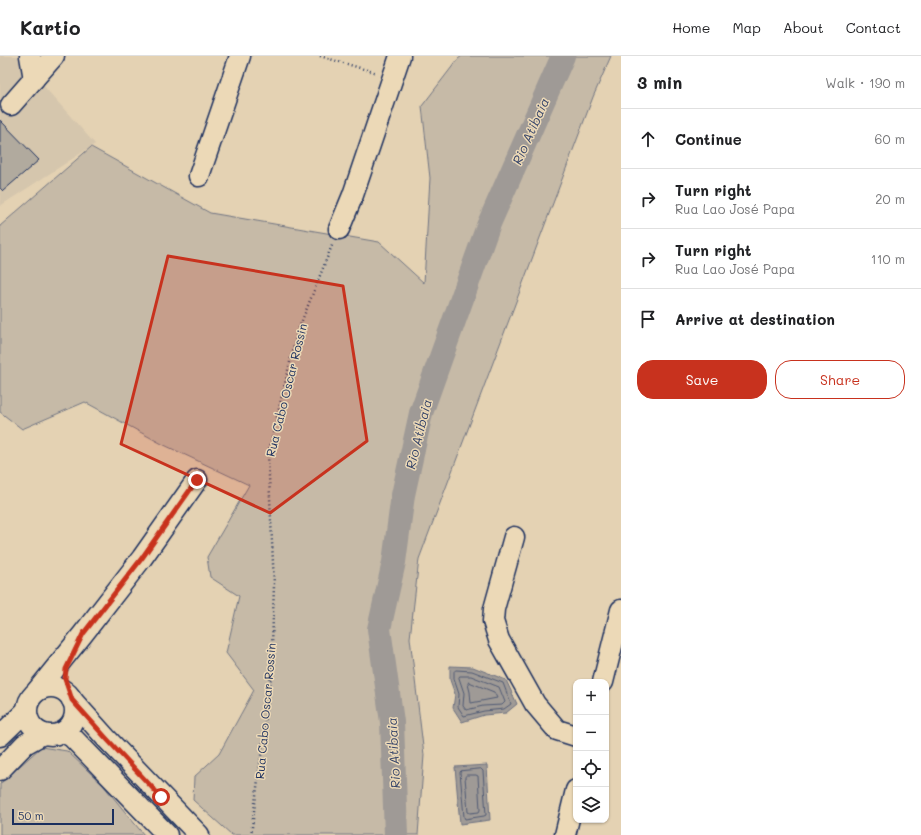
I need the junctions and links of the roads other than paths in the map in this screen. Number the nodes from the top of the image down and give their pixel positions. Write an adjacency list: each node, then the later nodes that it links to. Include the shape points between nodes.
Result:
1 (30, 56): 5 (street)
2 (54, 56): 5 (street)
3 (240, 56): 7 (street)
4 (400, 56): 8 (street)
5 (34, 79): 6 (street)
6 (11, 105)
7 (199, 176)
8 (339, 229)
9 (197, 480): 12 (street, via 142,558)
10 (514, 537): 19 (street, via 493,621 499,640 535,704 557,730)
11 (621, 610): 13 (street)
12 (83, 634): 14 (street); 15 (street, via 66,669 65,679)
13 (604, 679)
14 (37, 691): 15 (street, via 49,686 61,689); 16 (street, via 29,699)
15 (72, 698): 17 (street, via 74,718 70,726); 24 (street, via 106,738)
16 (26, 711): 18 (street, via 28,721 34,729); 20 (street)
17 (62, 732): 18 (street, via 53,735); 23 (street, via 72,737)
18 (43, 734): 21 (street, via 25,744)
19 (573, 735)
20 (0, 736)
21 (0, 770)
22 (573, 802): 25 (street)
23 (167, 835)
24 (199, 835)
25 (565, 835)

